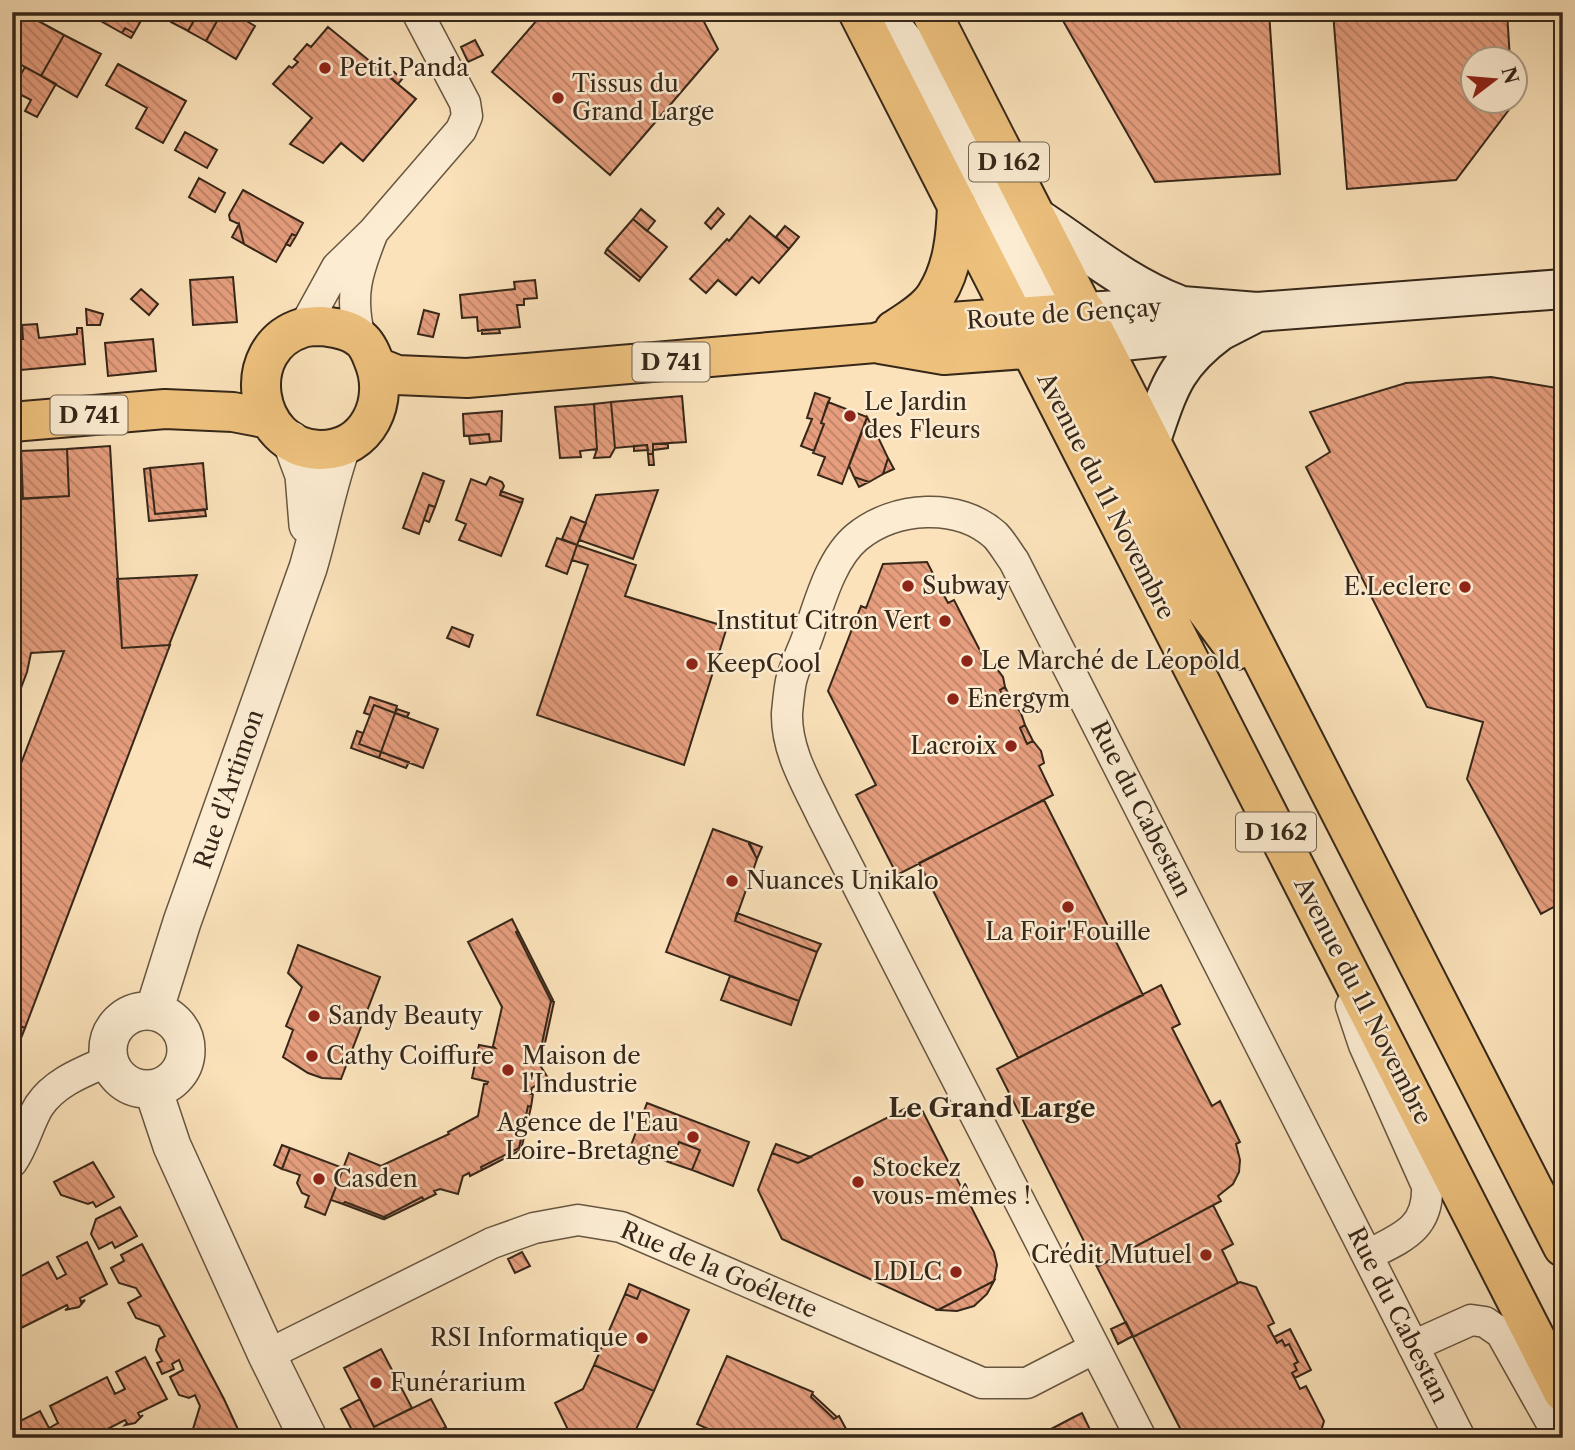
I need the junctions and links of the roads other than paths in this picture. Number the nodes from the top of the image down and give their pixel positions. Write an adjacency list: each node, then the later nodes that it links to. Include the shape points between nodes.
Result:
1 (417, 12): 7 (street, via 465,103 467,116 461,130)
2 (858, 12): 5 (main road, Avenue du 11 Novembre / D 162)
3 (880, 12): 12 (main road, via 916,56)
4 (931, 12): 6 (main road, Avenue du 11 Novembre / D 162)
5 (957, 205): 12 (main road, Avenue du 11 Novembre / D 162); 14 (main road, via 956,241 936,296 916,316)
6 (1037, 218): 9 (main road, via 1115,272); 12 (main road, Avenue du 11 Novembre / D 162)
7 (373, 232): 11 (street, via 337,267); 15 (street, via 354,285 355,318)
8 (1563, 289): 10 (main road, Route de Gençay / D 741)
9 (1182, 306): 10 (main road, Route de Gençay / D 741); 12 (main road, Route de Gençay / D 741)
10 (1257, 313): 13 (main road, Route de Gençay / D 741)
11 (303, 327): 15 (main road, via 342,329); 16 (main road, via 277,345)
12 (1059, 330): 13 (main road, Route de Gençay / D 741); 14 (main road, Route de Gençay / D 741, via 944,355); 22 (main road, Avenue du 11 Novembre / D 162); 25 (main road, via 1202,604); 26 (main road, Avenue du 11 Novembre / D 162)
13 (1220, 331): 22 (main road, via 1196,349 1176,374)
14 (875, 343): 17 (main road, Route de Gençay / D 741)
15 (368, 352): 17 (main road, Route de Gençay / D 741, via 397,375); 19 (main road, via 380,390)
16 (262, 370): 18 (main road, D 741, via 228,389); 21 (main road, via 261,400)
17 (467, 378): 19 (main road, Route de Gençay / D 741, via 394,404)
18 (165, 409): 20 (main road, D 741); 21 (main road, D 741, via 233,412)
19 (374, 416): 23 (main road, via 356,439)
20 (12, 422)
21 (280, 429): 23 (main road, via 301,446); 24 (street, Rue d'Artimon, via 304,475)
22 (1151, 440): 25 (main road, Avenue du 11 Novembre / D 162)
23 (341, 448): 24 (street, Rue d'Artimon)
24 (308, 568): 27 (street, Rue d'Artimon)
25 (1316, 763): 31 (main road, Avenue du 11 Novembre / D 162)
26 (1324, 926): 32 (street, via 1364,1045 1427,1186 1425,1209 1415,1227); 36 (main road, Avenue du 11 Novembre / D 162)
27 (154, 1011): 28 (street, via 123,1017 107,1045); 29 (street, via 177,1024 186,1050 177,1075)
28 (108, 1061): 29 (street, via 118,1077 134,1087); 30 (street, via 75,1075 50,1093 38,1107)
29 (153, 1089): 35 (street, via 172,1146)
30 (12, 1162)
31 (1563, 1247)
32 (1368, 1255): 33 (street, Rue du Cabestan); 34 (street, Rue du Cabestan, via 1014,561 996,536 974,521 932,511 905,514 856,537 833,567 791,680 789,741 823,818)
33 (1413, 1346): 39 (street, Rue du Cabestan); 40 (street, via 1471,1320 1492,1326 1507,1342)
34 (1095, 1349): 35 (street, Rue de la Goélette, via 1027,1383 982,1383 621,1227 578,1220 534,1228 492,1244); 38 (street, Rue du Cabestan)
35 (267, 1355): 37 (street)
36 (1563, 1392)
37 (308, 1438)
38 (1141, 1438)
39 (1460, 1438)
40 (1560, 1438)

